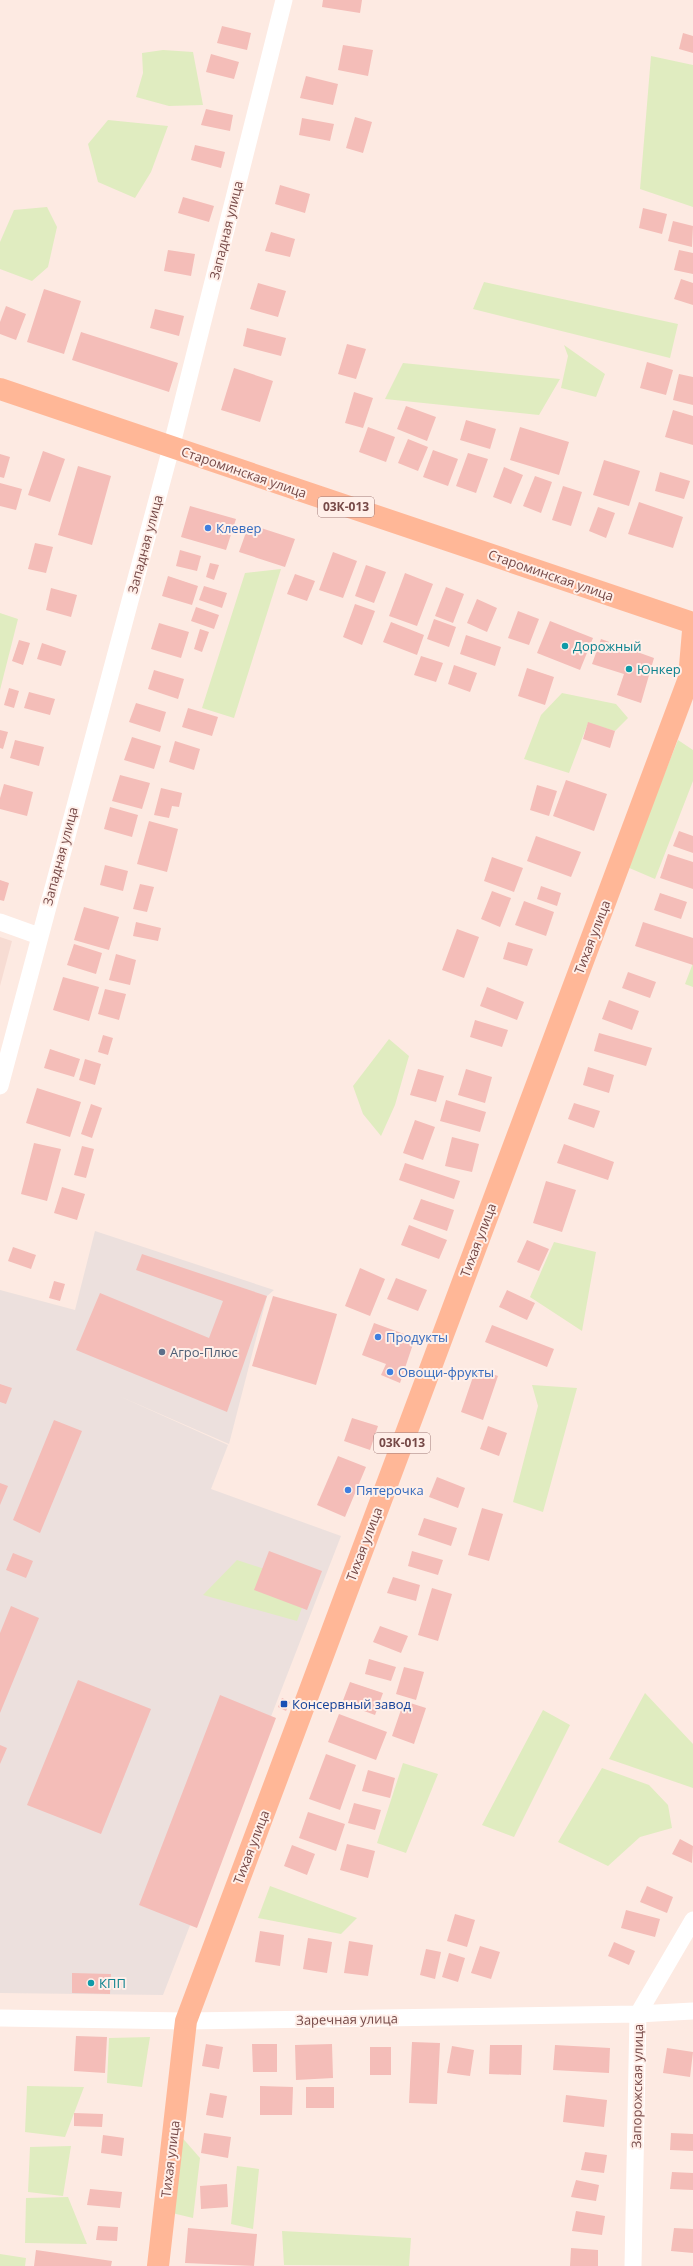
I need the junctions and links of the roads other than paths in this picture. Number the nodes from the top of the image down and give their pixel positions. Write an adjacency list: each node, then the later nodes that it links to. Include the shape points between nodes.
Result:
1 (284, 0): 3 (street, Западная улица)
2 (0, 389): 3 (main road, Староминская улица / 03К-013)
3 (172, 448): 4 (main road, Староминская улица / 03К-013); 7 (street, Западная улица)
4 (693, 623)
5 (693, 631): 13 (main road, Тихая улица / 03К-013, via 689,678)
6 (0, 922): 7 (street)
7 (39, 936): 8 (street, Западная улица)
8 (0, 1086)
9 (693, 1920): 11 (street, Запорожская улица)
10 (693, 2012): 11 (street, Заречная улица)
11 (638, 2014): 13 (street, Заречная улица); 15 (street, Запорожская улица)
12 (0, 2018): 13 (street, Заречная улица)
13 (186, 2021): 14 (main road, Тихая улица / 03К-013)
14 (158, 2266)
15 (633, 2266)

